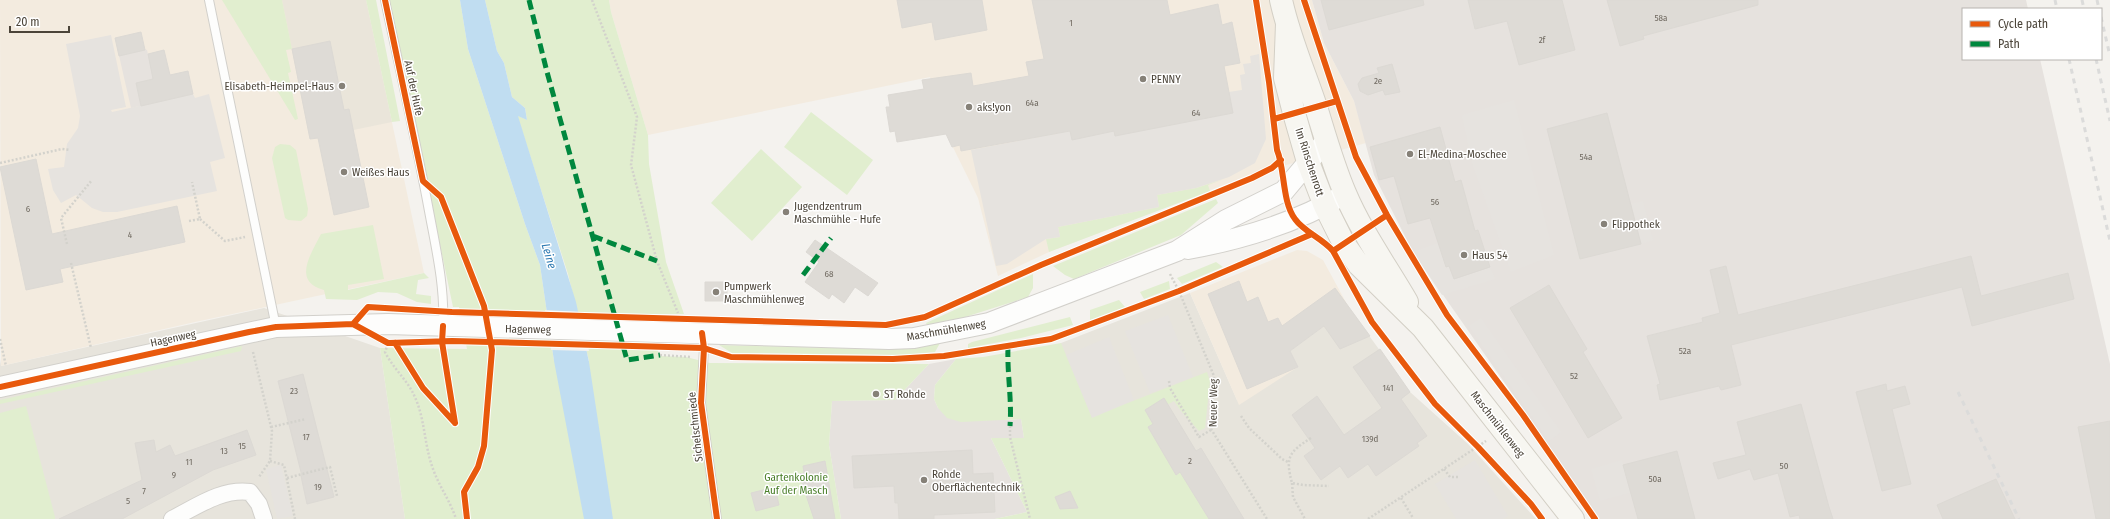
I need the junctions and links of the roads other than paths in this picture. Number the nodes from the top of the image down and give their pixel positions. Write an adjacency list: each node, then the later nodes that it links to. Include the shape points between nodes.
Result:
1 (209, 0): 10 (lane)
2 (385, 0): 11 (lane, Auf der Hufe, via 423,181)
3 (1281, 0): 4 (main road, Im Rinschenrott)
4 (1286, 24): 5 (main road, Im Rinschenrott, via 1316,107); 6 (main road, Im Rinschenrott, via 1285,78)
5 (1325, 142): 6 (street, Maschmühlenweg); 7 (main road, Maschmühlenweg)
6 (1308, 162): 8 (main road, Im Rinschenrott); 9 (street, Maschmühlenweg, via 1284,191 1226,220)
7 (1345, 194): 8 (street, Maschmühlenweg); 12 (main road, Maschmühlenweg, via 1364,232)
8 (1325, 206): 9 (street, Maschmühlenweg, via 1284,223 1222,243); 12 (main road, Maschmühlenweg, via 1344,244 1359,265)
9 (1169, 255): 13 (street, Maschmühlenweg, via 989,323 914,338)
10 (276, 327): 11 (street, Hagenweg, via 386,336); 14 (street, Hagenweg)
11 (447, 327): 13 (street, Hagenweg, via 679,324)
12 (1422, 328): 18 (main road, Maschmühlenweg)
13 (702, 333): 17 (lane, Sichelschmiede, via 704,348 700,403)
14 (5, 386)
15 (172, 519): 16 (street, via 236,490 250,492 259,504)
16 (264, 519)
17 (717, 519)
18 (1573, 519)

